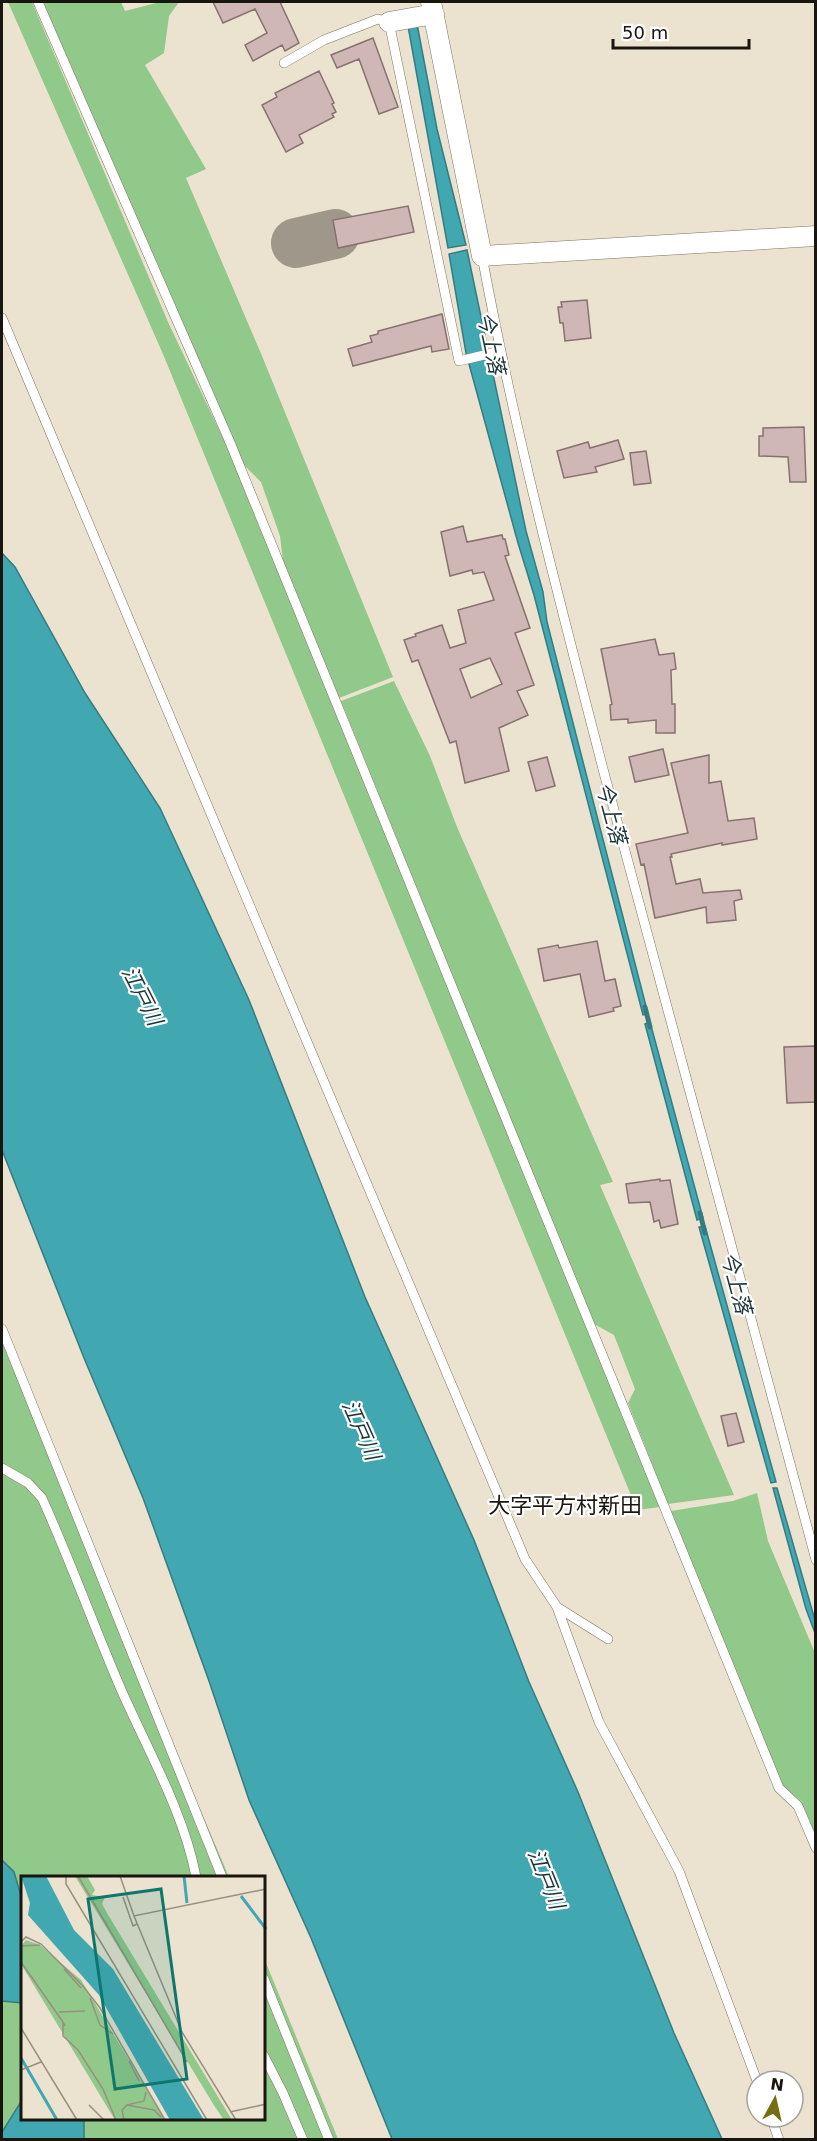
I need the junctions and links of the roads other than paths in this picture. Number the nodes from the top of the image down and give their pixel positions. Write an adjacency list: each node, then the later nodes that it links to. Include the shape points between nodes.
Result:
1 (38, 2): 14 (lane, via 229,440 779,1788 798,1806)
2 (429, 11): 3 (street); 6 (street)
3 (395, 21): 4 (lane, via 378,19 324,40); 8 (lane, via 459,361)
4 (284, 63)
5 (816, 236): 6 (street)
6 (482, 256): 8 (lane)
7 (2, 318): 12 (lane, via 525,1559)
8 (498, 352): 11 (lane, via 644,926)
9 (2, 1329): 16 (lane)
10 (2, 1468): 15 (lane, via 28,1483 42,1497 153,1756 192,1856)
11 (816, 1560)
12 (557, 1607): 13 (lane); 19 (lane, via 599,1722 679,1871)
13 (608, 1639)
14 (816, 1848)
15 (196, 1876)
16 (222, 1876)
17 (266, 1984): 21 (lane)
18 (266, 2060): 20 (lane)
19 (753, 2069)
20 (303, 2139)
21 (329, 2139)

